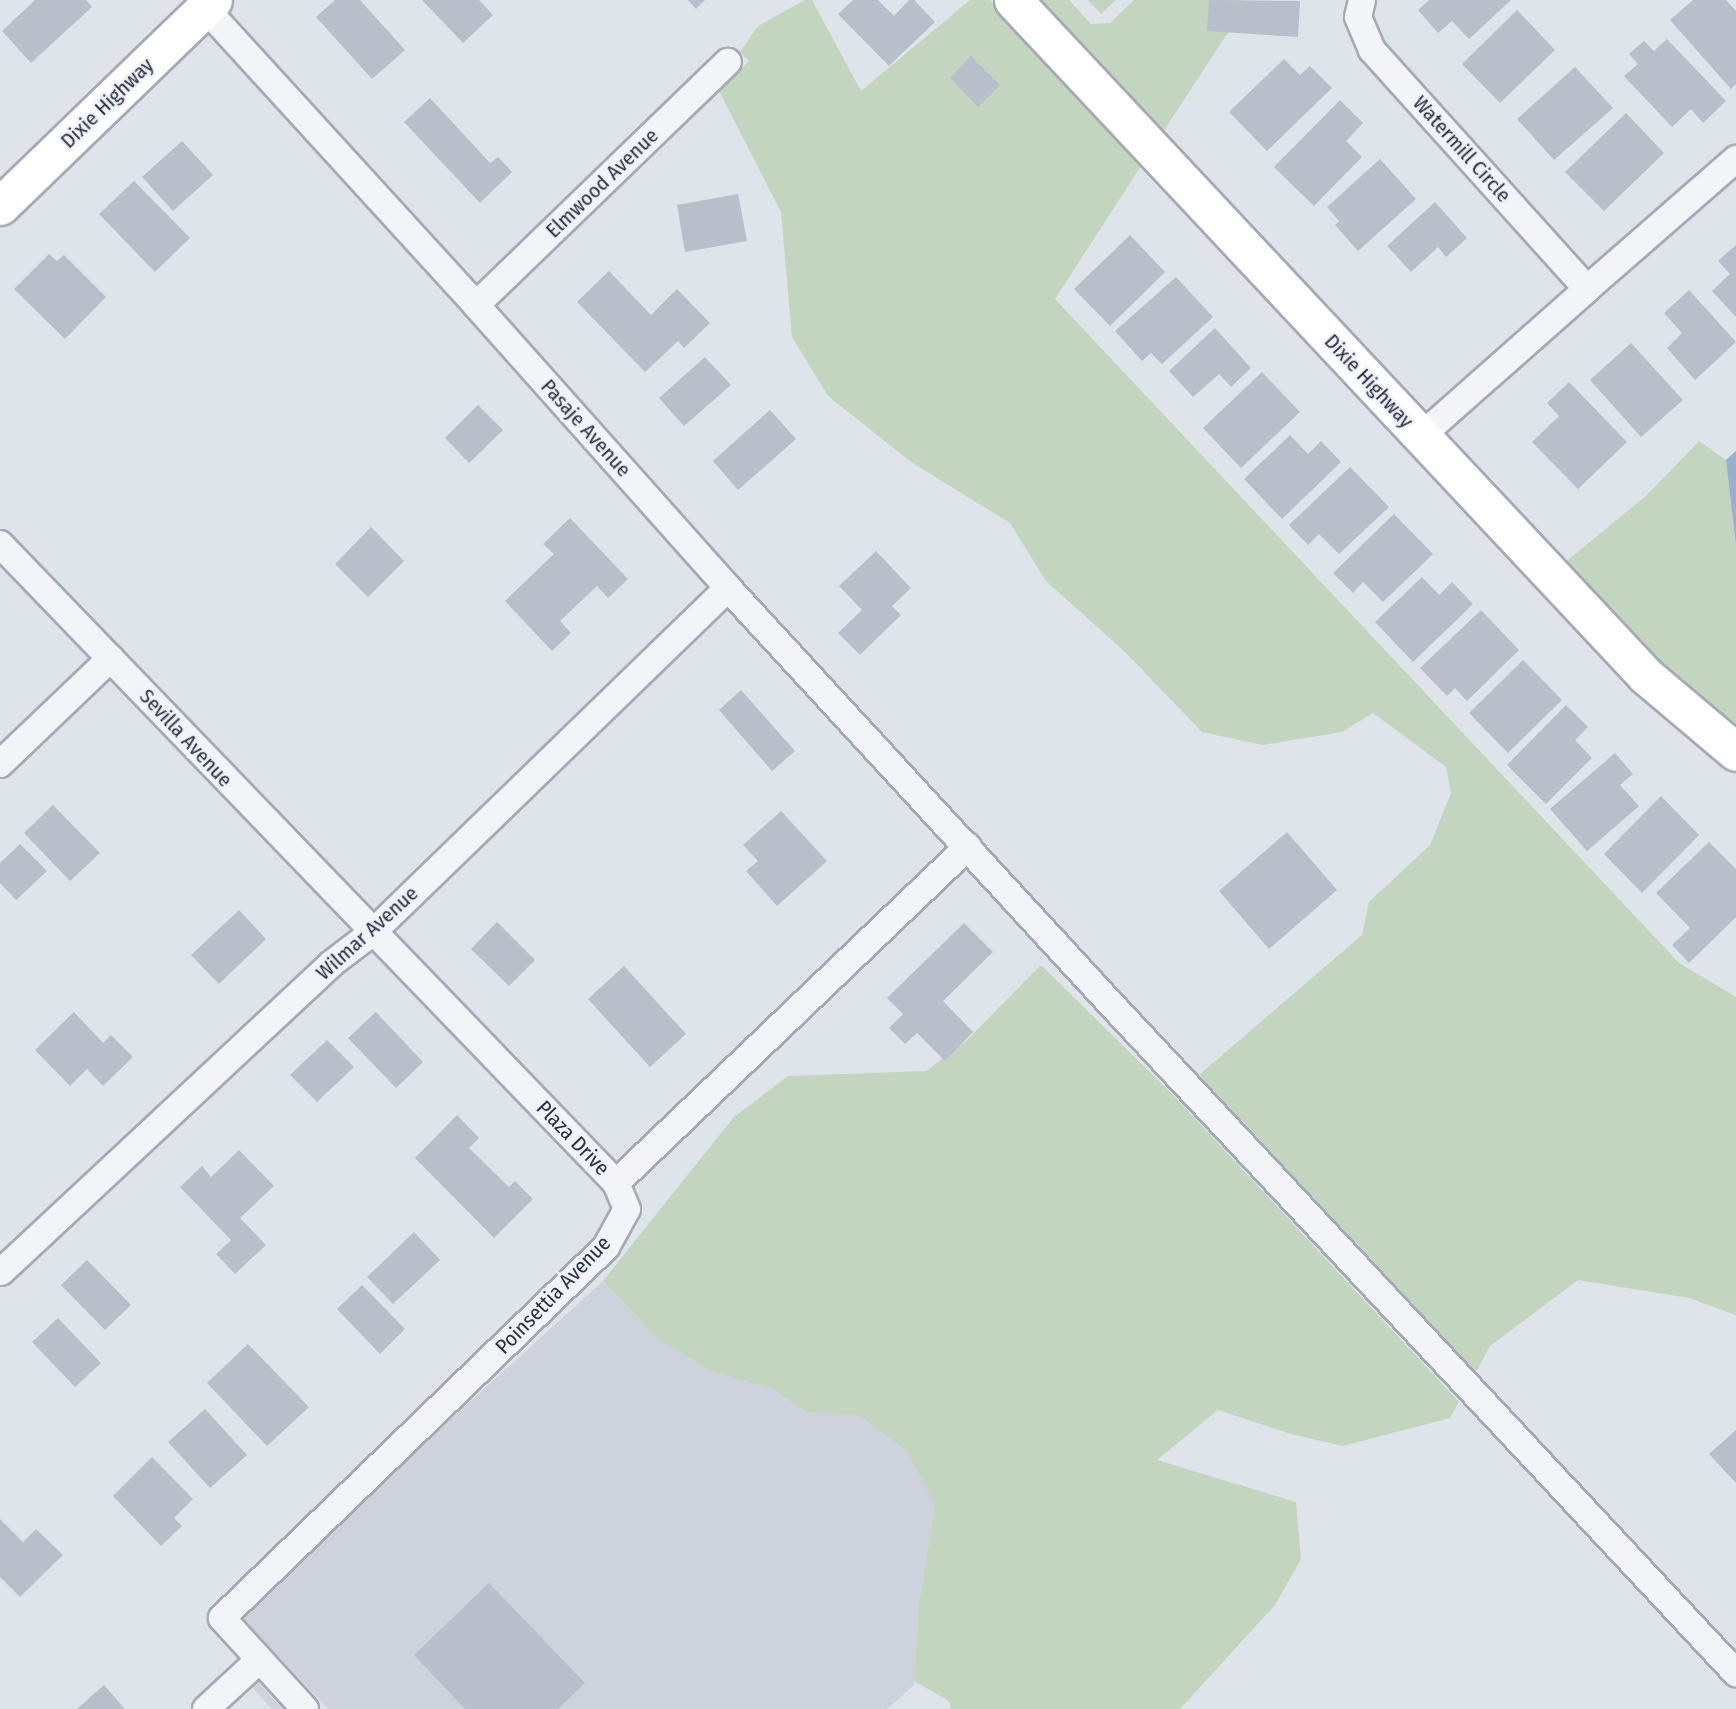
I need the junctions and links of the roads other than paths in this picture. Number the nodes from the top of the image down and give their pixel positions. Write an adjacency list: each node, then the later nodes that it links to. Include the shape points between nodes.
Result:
1 (1013, 0): 9 (street, Dixie Highway)
2 (1362, 0): 7 (street, Watermill Circle, via 1358,17 1372,50)
3 (205, 3): 6 (street, Dixie Highway); 8 (street, Pasaje Avenue)
4 (728, 62): 8 (street, Elmwood Avenue)
5 (1736, 159): 7 (street)
6 (0, 206)
7 (1587, 289): 9 (street)
8 (476, 304): 11 (street, Pasaje Avenue)
9 (1421, 436): 13 (street, Dixie Highway, via 1645,675)
10 (0, 544): 12 (street, Sevilla Avenue)
11 (728, 588): 15 (street, Pasaje Avenue); 16 (street, Wilmar Avenue)
12 (111, 658): 14 (street); 16 (street, Sevilla Avenue)
13 (1736, 751)
14 (0, 764)
15 (968, 847): 17 (street); 20 (street, Pasaje Avenue)
16 (372, 933): 17 (street, Plaza Drive); 18 (street, Wilmar Avenue, via 331,964)
17 (616, 1183): 19 (street, Poinsettia Avenue, via 626,1209 606,1247 222,1618)
18 (1, 1272)
19 (258, 1661): 21 (street); 22 (street)
20 (1736, 1673)
21 (206, 1709)
22 (305, 1709)

